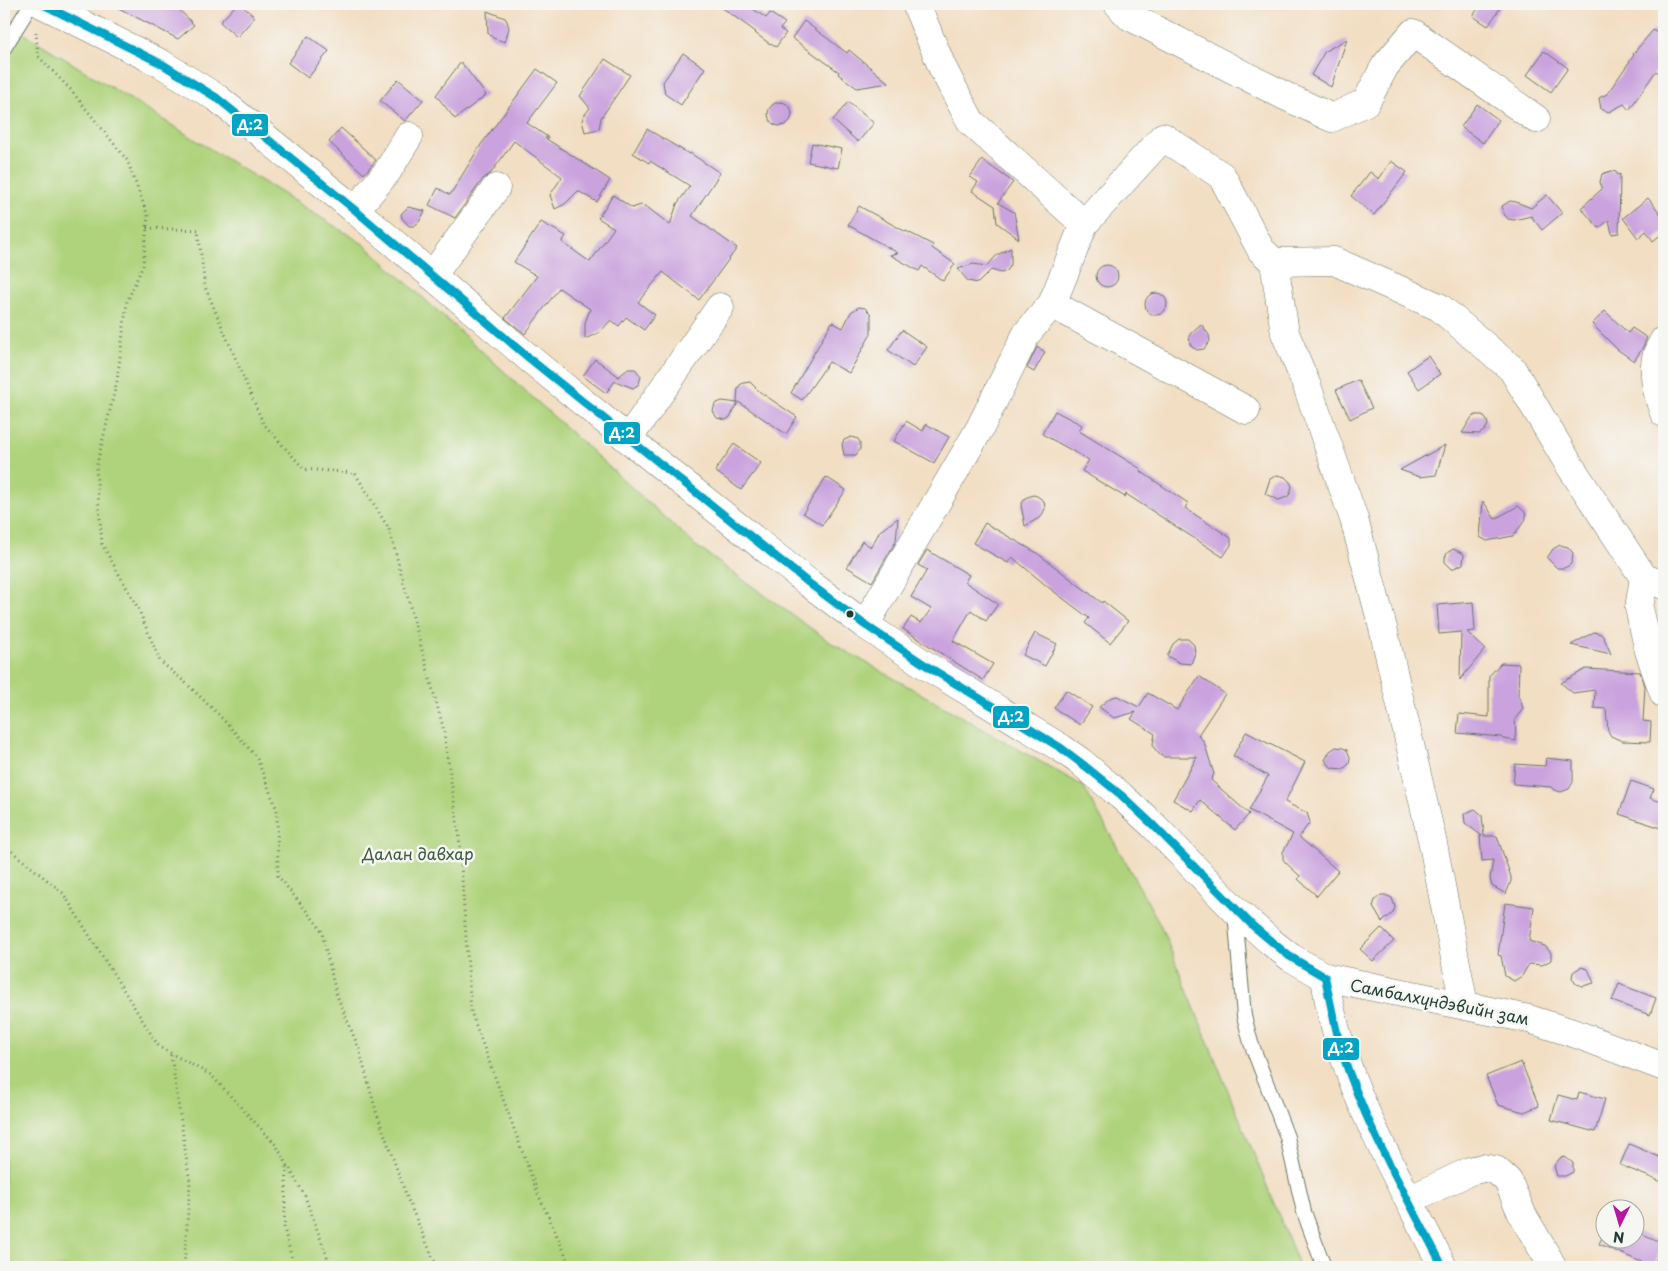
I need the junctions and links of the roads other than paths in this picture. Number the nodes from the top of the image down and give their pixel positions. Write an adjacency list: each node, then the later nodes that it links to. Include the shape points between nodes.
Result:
1 (31, 4): 5 (lane)
2 (916, 4): 10 (street, via 944,70 971,122)
3 (1118, 4): 6 (street, via 1128,16 1332,118 1366,102 1385,66 1413,33)
4 (55, 6): 9 (street, Самбалхүндэвийн зам, via 217,98)
5 (4, 48)
6 (1536, 119)
7 (409, 136): 9 (street, via 387,172)
8 (496, 188): 12 (street)
9 (355, 210): 12 (street, Самбалхүндэвийн зам)
10 (1084, 224): 11 (street, via 1163,137 1222,176 1261,250); 13 (street)
11 (1274, 262): 19 (street, via 1334,261 1439,307 1512,369 1570,466); 24 (street, via 1285,333 1354,519 1383,628 1432,844)
12 (432, 276): 18 (street, Самбалхүндэвийн зам)
13 (1052, 304): 16 (street); 20 (street, via 1027,333 980,428)
14 (720, 307): 18 (street)
15 (1664, 340): 17 (street, via 1656,357 1655,378)
16 (1246, 410)
17 (1664, 413)
18 (628, 439): 20 (street, Самбалхүндэвийн зам, via 794,572)
19 (1654, 581): 21 (street, via 1639,608)
20 (865, 624): 22 (street, Самбалхүндэвийн зам, via 1081,762 1153,825)
21 (1664, 694)
22 (1234, 909): 23 (street, Самбалхүндэвийн зам, via 1290,957); 27 (lane, via 1244,1016 1250,1044 1287,1137 1304,1212)
23 (1325, 977): 24 (street, Самбалхүндэвийн зам); 26 (street, via 1328,1006 1338,1042 1369,1120)
24 (1464, 1005): 25 (street, Самбалхүндэвийн зам, via 1549,1024)
25 (1664, 1067)
26 (1409, 1200): 28 (street); 29 (street, via 1470,1171 1496,1170 1508,1181 1522,1214)
27 (1324, 1267)
28 (1444, 1267)
29 (1552, 1267)

